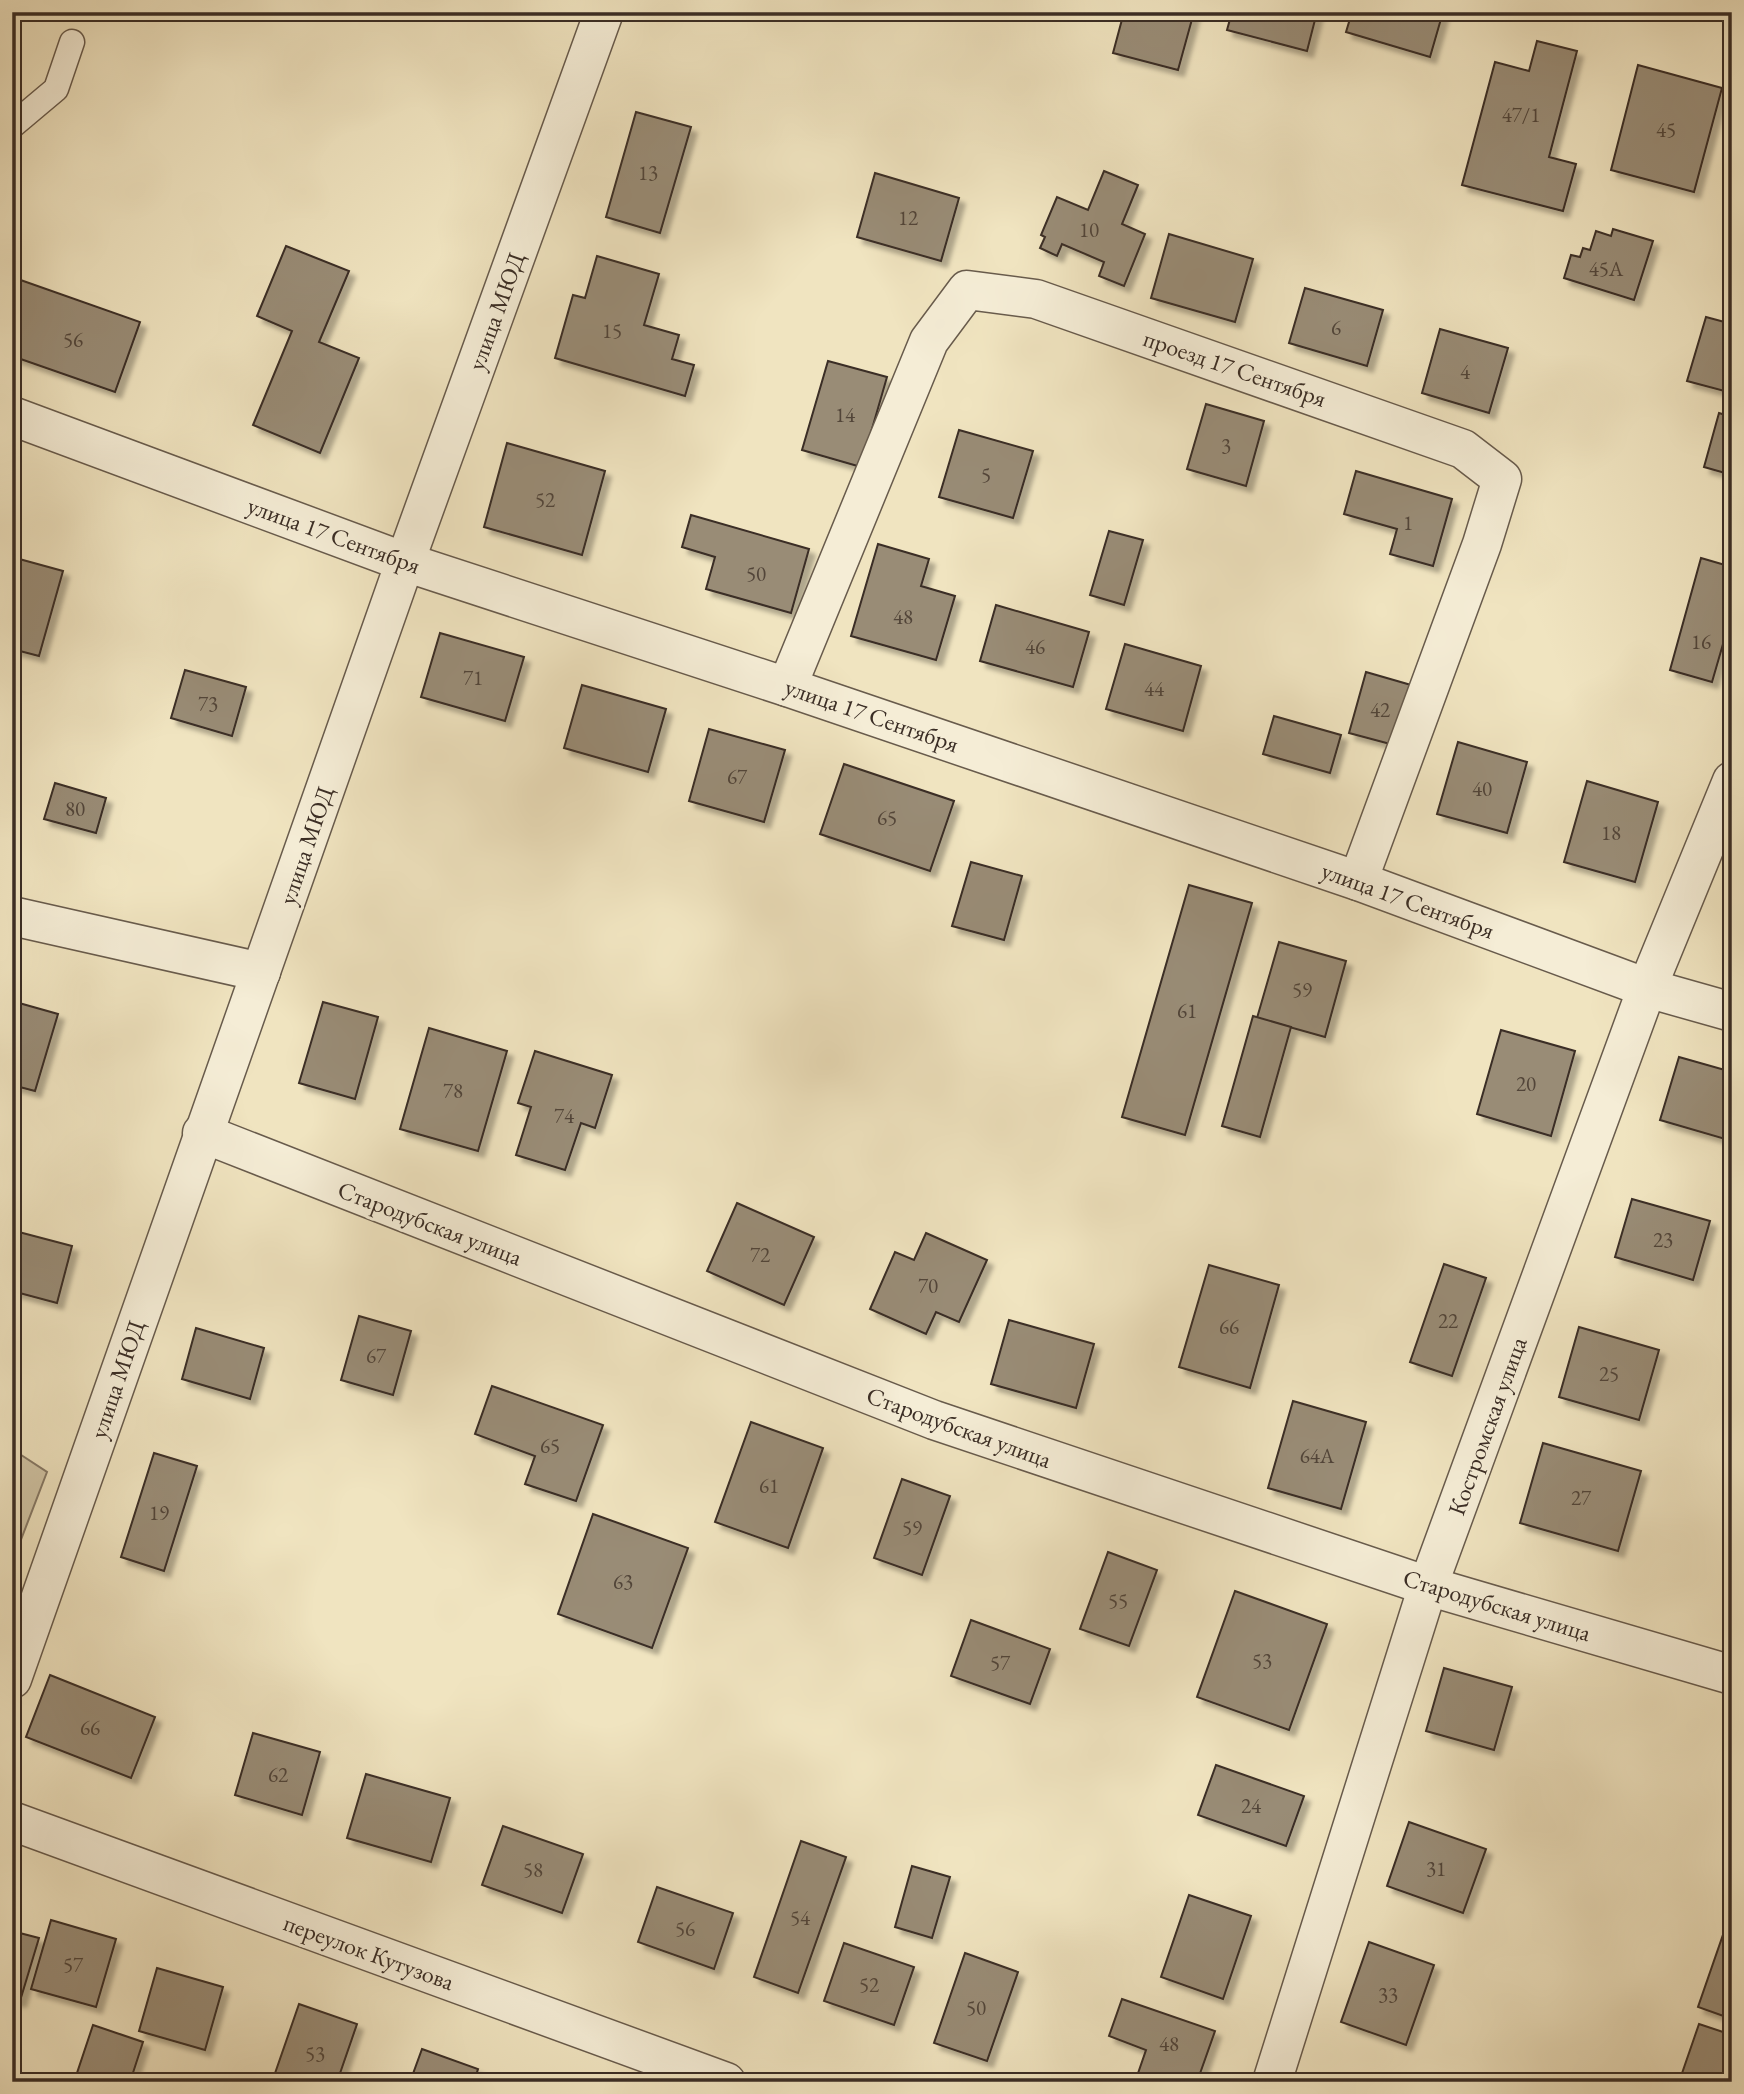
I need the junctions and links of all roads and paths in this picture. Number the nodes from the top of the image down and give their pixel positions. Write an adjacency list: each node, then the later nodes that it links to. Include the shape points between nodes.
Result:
1 (604, 12): 5 (street, улица МЮД)
2 (72, 42): 3 (lane, via 56,89)
3 (12, 126)
4 (12, 416): 5 (street, улица 17 Сентября)
5 (405, 562): 6 (street, улица 17 Сентября); 10 (street, улица МЮД)
6 (787, 687): 8 (street, улица 17 Сентября); 8 (street, проезд 17 Сентября, via 929,341 967,290 1037,299 1463,449 1502,479)
7 (1732, 781): 11 (street, Костромская улица)
8 (1358, 881): 11 (street, улица 17 Сентября)
9 (12, 916): 10 (street)
10 (261, 972): 13 (street, улица МЮД)
11 (1647, 988): 12 (street, улица 17 Сентября); 14 (street, Костромская улица)
12 (1732, 1012)
13 (202, 1133): 14 (street, Стародубская улица, via 934,1420); 16 (street, улица МЮД)
14 (1428, 1586): 15 (street, Стародубская улица); 19 (street, Костромская улица)
15 (1732, 1675)
16 (12, 1679)
17 (12, 1821): 18 (street, переулок Кутузова)
18 (726, 2082)
19 (1272, 2082)

